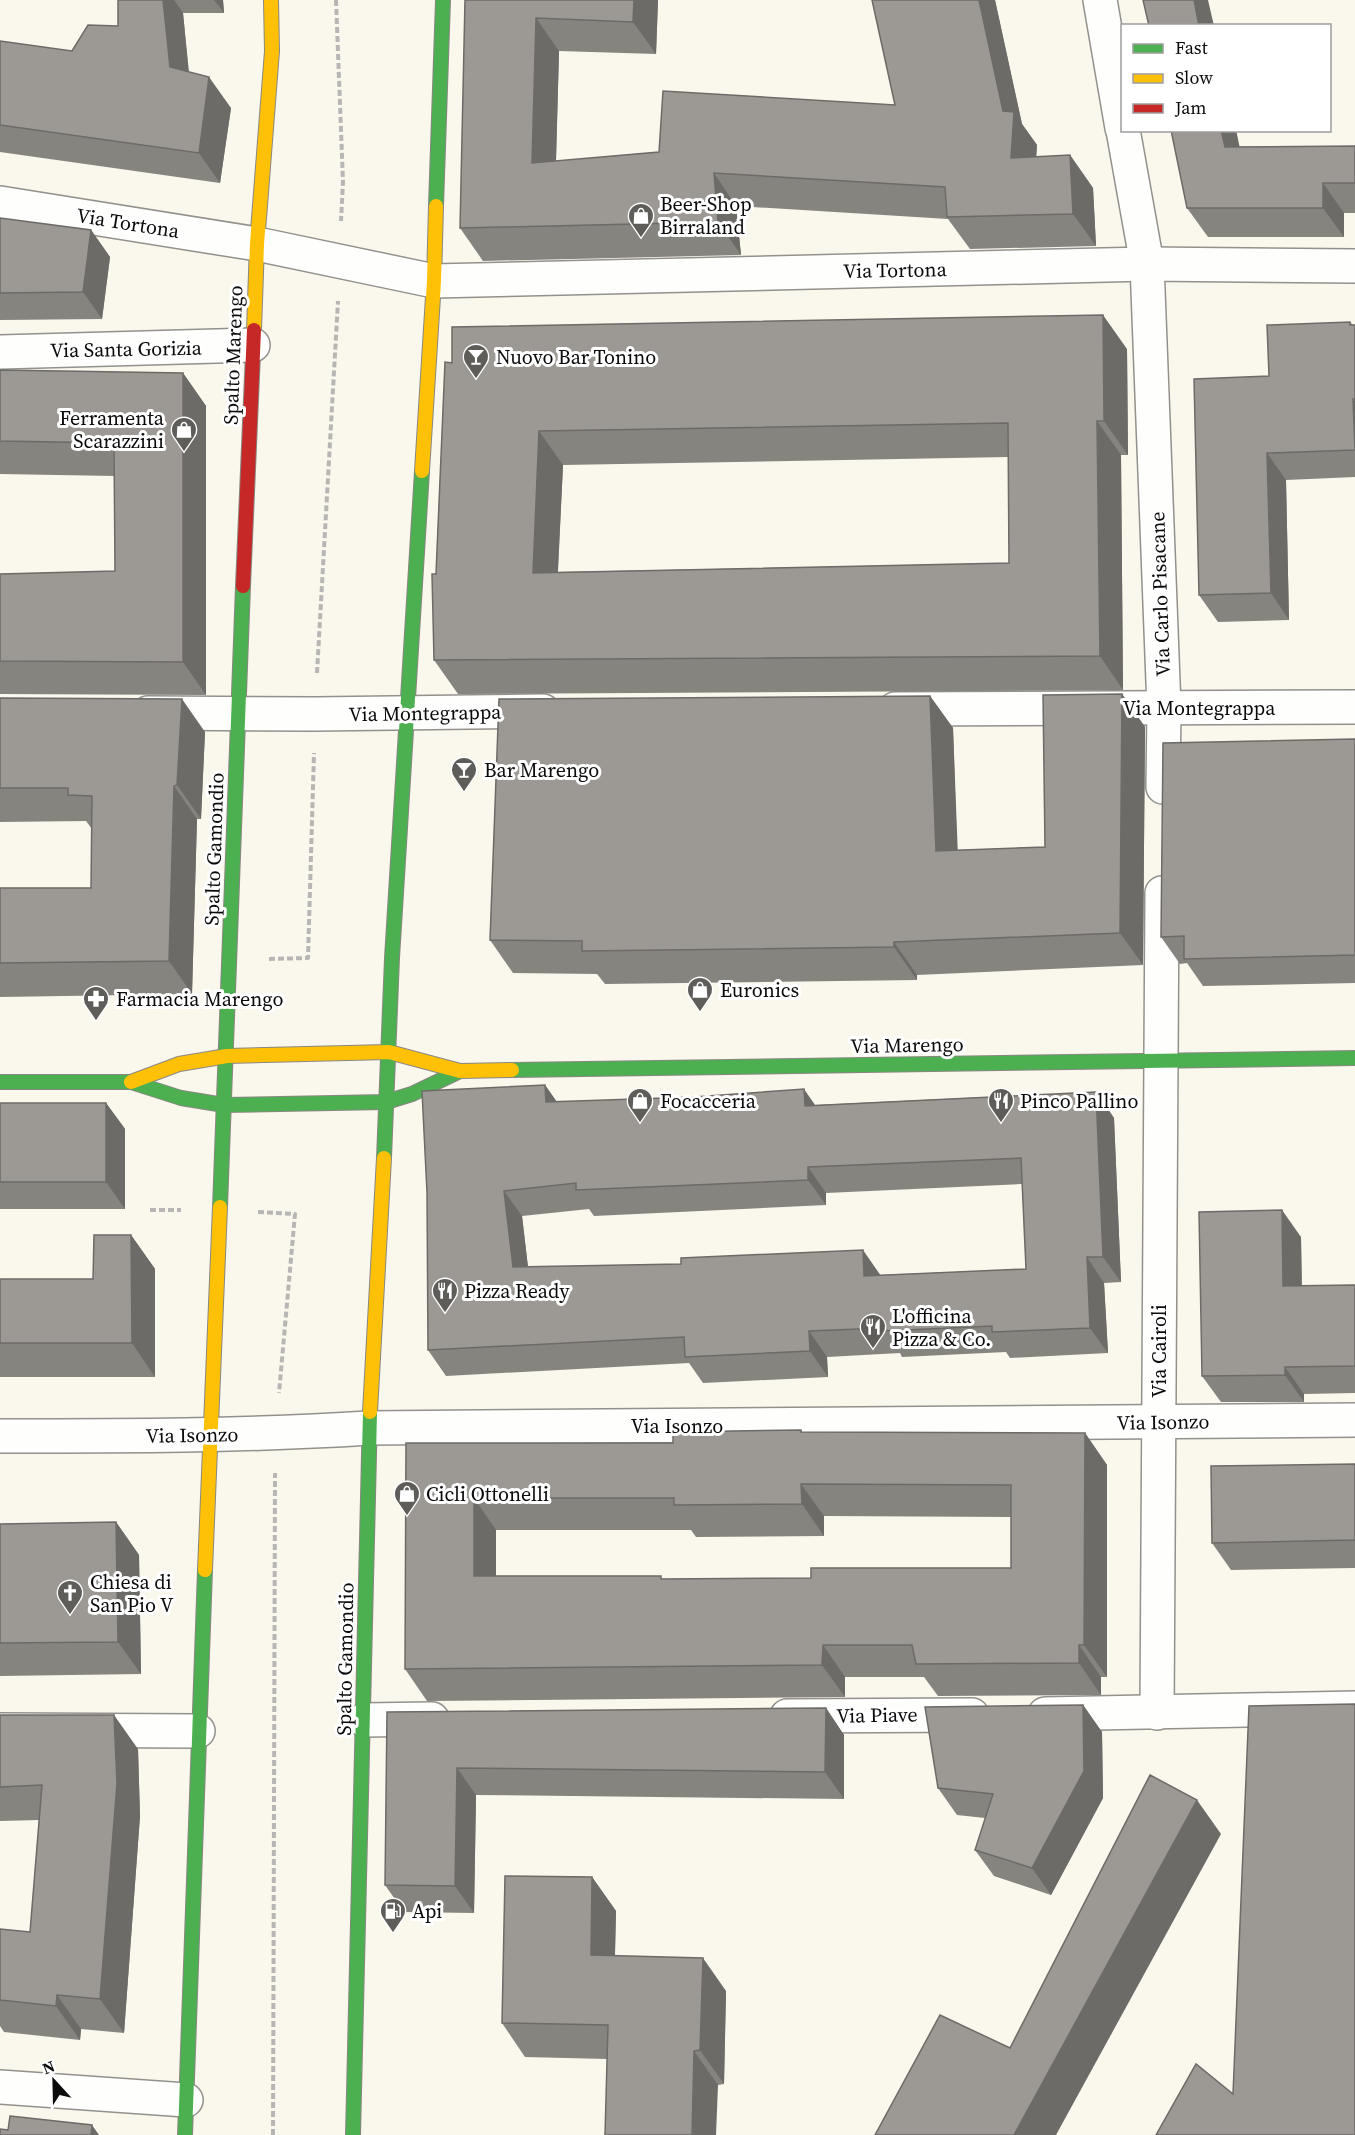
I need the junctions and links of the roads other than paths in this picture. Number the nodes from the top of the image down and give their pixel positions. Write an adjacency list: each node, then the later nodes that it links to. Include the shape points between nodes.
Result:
1 (271, 0): 7 (street, Spalto Marengo, via 272,51)
2 (443, 0): 10 (street)
3 (1100, 0): 4 (street, Via Carlo Pisacane)
4 (1121, 118)
5 (1124, 132): 8 (street, Via Carlo Pisacane)
6 (0, 202): 7 (street, Via Tortona)
7 (257, 244): 10 (street, Via Tortona); 11 (street, Spalto Marengo)
8 (1147, 264): 9 (street, Via Tortona); 10 (street, Via Tortona); 14 (street, Via Carlo Pisacane)
9 (1355, 266)
10 (434, 281): 18 (street)
11 (253, 345): 12 (street, Via Santa Gorizia); 17 (street, Spalto Marengo)
12 (0, 352)
13 (1355, 707): 14 (street, Via Montegrappa)
14 (1164, 708): 15 (street, Via Montegrappa); 20 (street, Via Carlo Pisacane)
15 (869, 710)
16 (573, 711): 18 (street, Via Montegrappa)
17 (238, 712): 18 (street, Via Montegrappa); 19 (street, Via Montegrappa); 23 (street, Spalto Gamondio)
18 (407, 712): 22 (street, Spalto Gamondio)
19 (119, 713)
20 (1163, 814)
21 (1162, 861): 25 (street)
22 (388, 1052): 23 (street); 26 (street); 29 (street, Spalto Gamondio)
23 (226, 1056): 28 (street, via 179,1064); 30 (street, Spalto Gamondio)
24 (1355, 1058): 25 (street, Via Marengo)
25 (1160, 1060): 26 (street, Via Marengo); 32 (street, Via Cairoli)
26 (460, 1071): 29 (street)
27 (0, 1082): 28 (street)
28 (131, 1082): 30 (street, via 182,1098)
29 (386, 1102): 30 (street); 33 (street, Spalto Gamondio)
30 (224, 1105): 34 (street, Spalto Gamondio)
31 (1355, 1420): 32 (street, Via Isonzo)
32 (1159, 1422): 33 (street, Via Isonzo); 37 (street, Via Cairoli)
33 (369, 1428): 34 (street, Via Isonzo); 40 (street, Spalto Gamondio)
34 (211, 1436): 35 (street, Via Isonzo); 42 (street)
35 (0, 1437)
36 (1355, 1708): 37 (street, Via Piave)
37 (1157, 1713): 38 (street, Via Piave)
38 (754, 1716)
39 (458, 1719): 40 (street)
40 (363, 1720): 46 (street, Spalto Gamondio)
41 (0, 1730): 42 (street)
42 (198, 1731): 44 (street)
43 (0, 2087): 44 (street)
44 (186, 2100): 45 (street)
45 (185, 2135)
46 (353, 2135)

